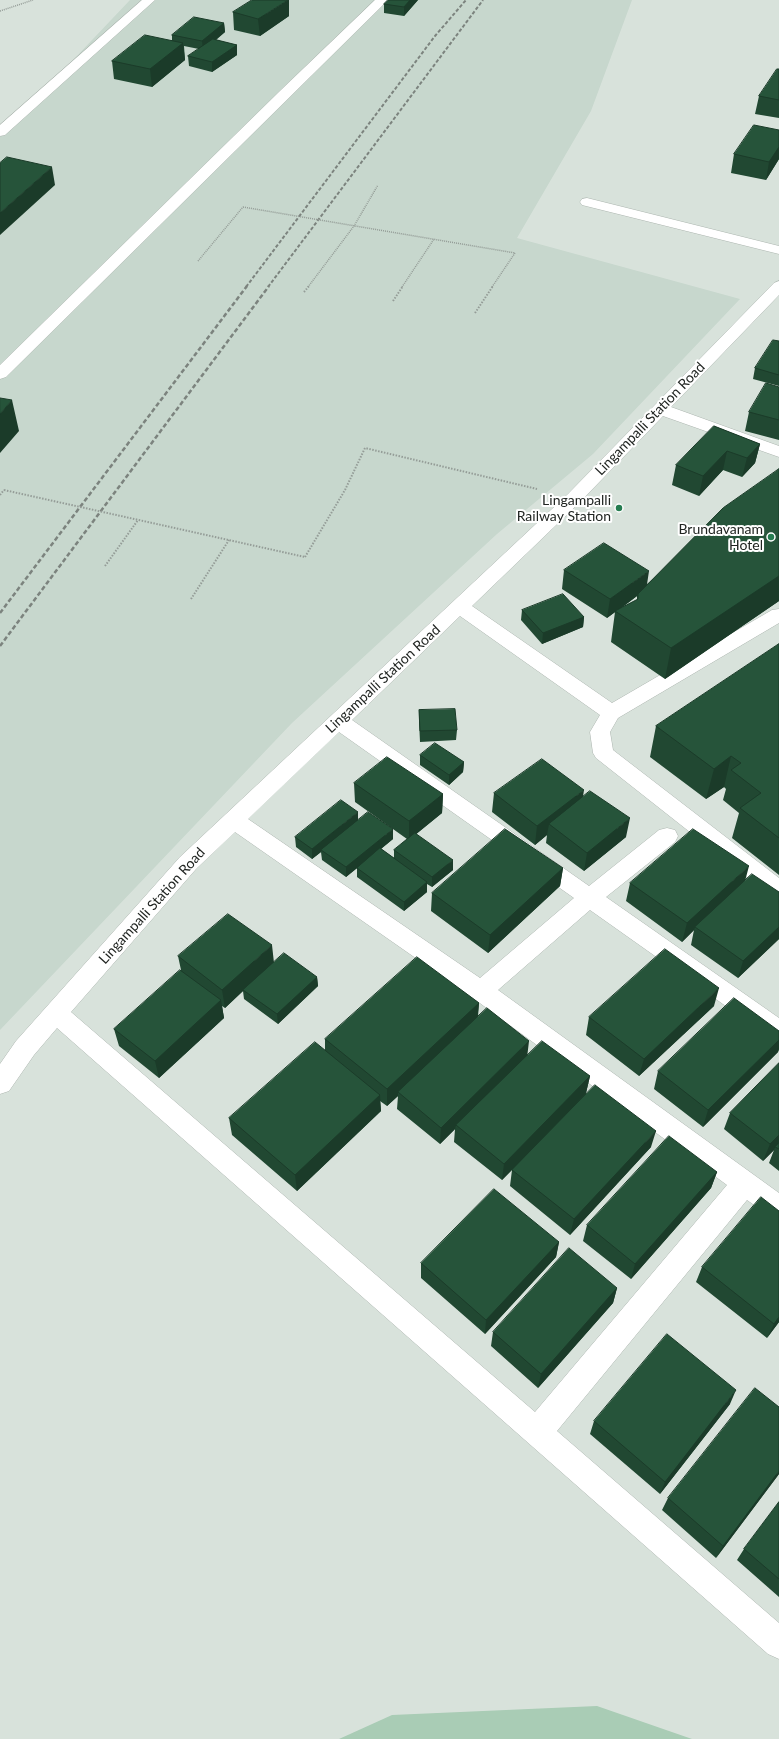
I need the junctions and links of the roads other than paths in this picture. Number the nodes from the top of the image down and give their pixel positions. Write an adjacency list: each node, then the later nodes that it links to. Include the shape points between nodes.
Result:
1 (149, 0): 3 (street)
2 (382, 0): 7 (street, via 326,52)
3 (0, 132)
4 (587, 202): 5 (street)
5 (779, 250)
6 (779, 286): 8 (street, Lingampalli Station Road)
7 (0, 374)
8 (660, 409): 9 (street); 10 (street, Lingampalli Station Road, via 574,498)
9 (779, 452)
10 (460, 606): 12 (street); 13 (street, Lingampalli Station Road)
11 (779, 615): 12 (street)
12 (610, 713): 16 (street, via 600,732 603,753)
13 (338, 721): 14 (street, Lingampalli Station Road); 17 (street)
14 (234, 820): 18 (street); 19 (street, Lingampalli Station Road, via 188,863)
15 (668, 836): 17 (street)
16 (779, 890)
17 (590, 898): 18 (street); 20 (street)
18 (482, 991): 22 (street)
19 (56, 1013): 21 (street, Lingampalli Station Road, via 25,1048); 24 (street)
20 (779, 1031)
21 (0, 1083)
22 (745, 1183): 23 (street); 24 (street)
23 (779, 1208)
24 (537, 1432): 25 (street)
25 (779, 1643)

